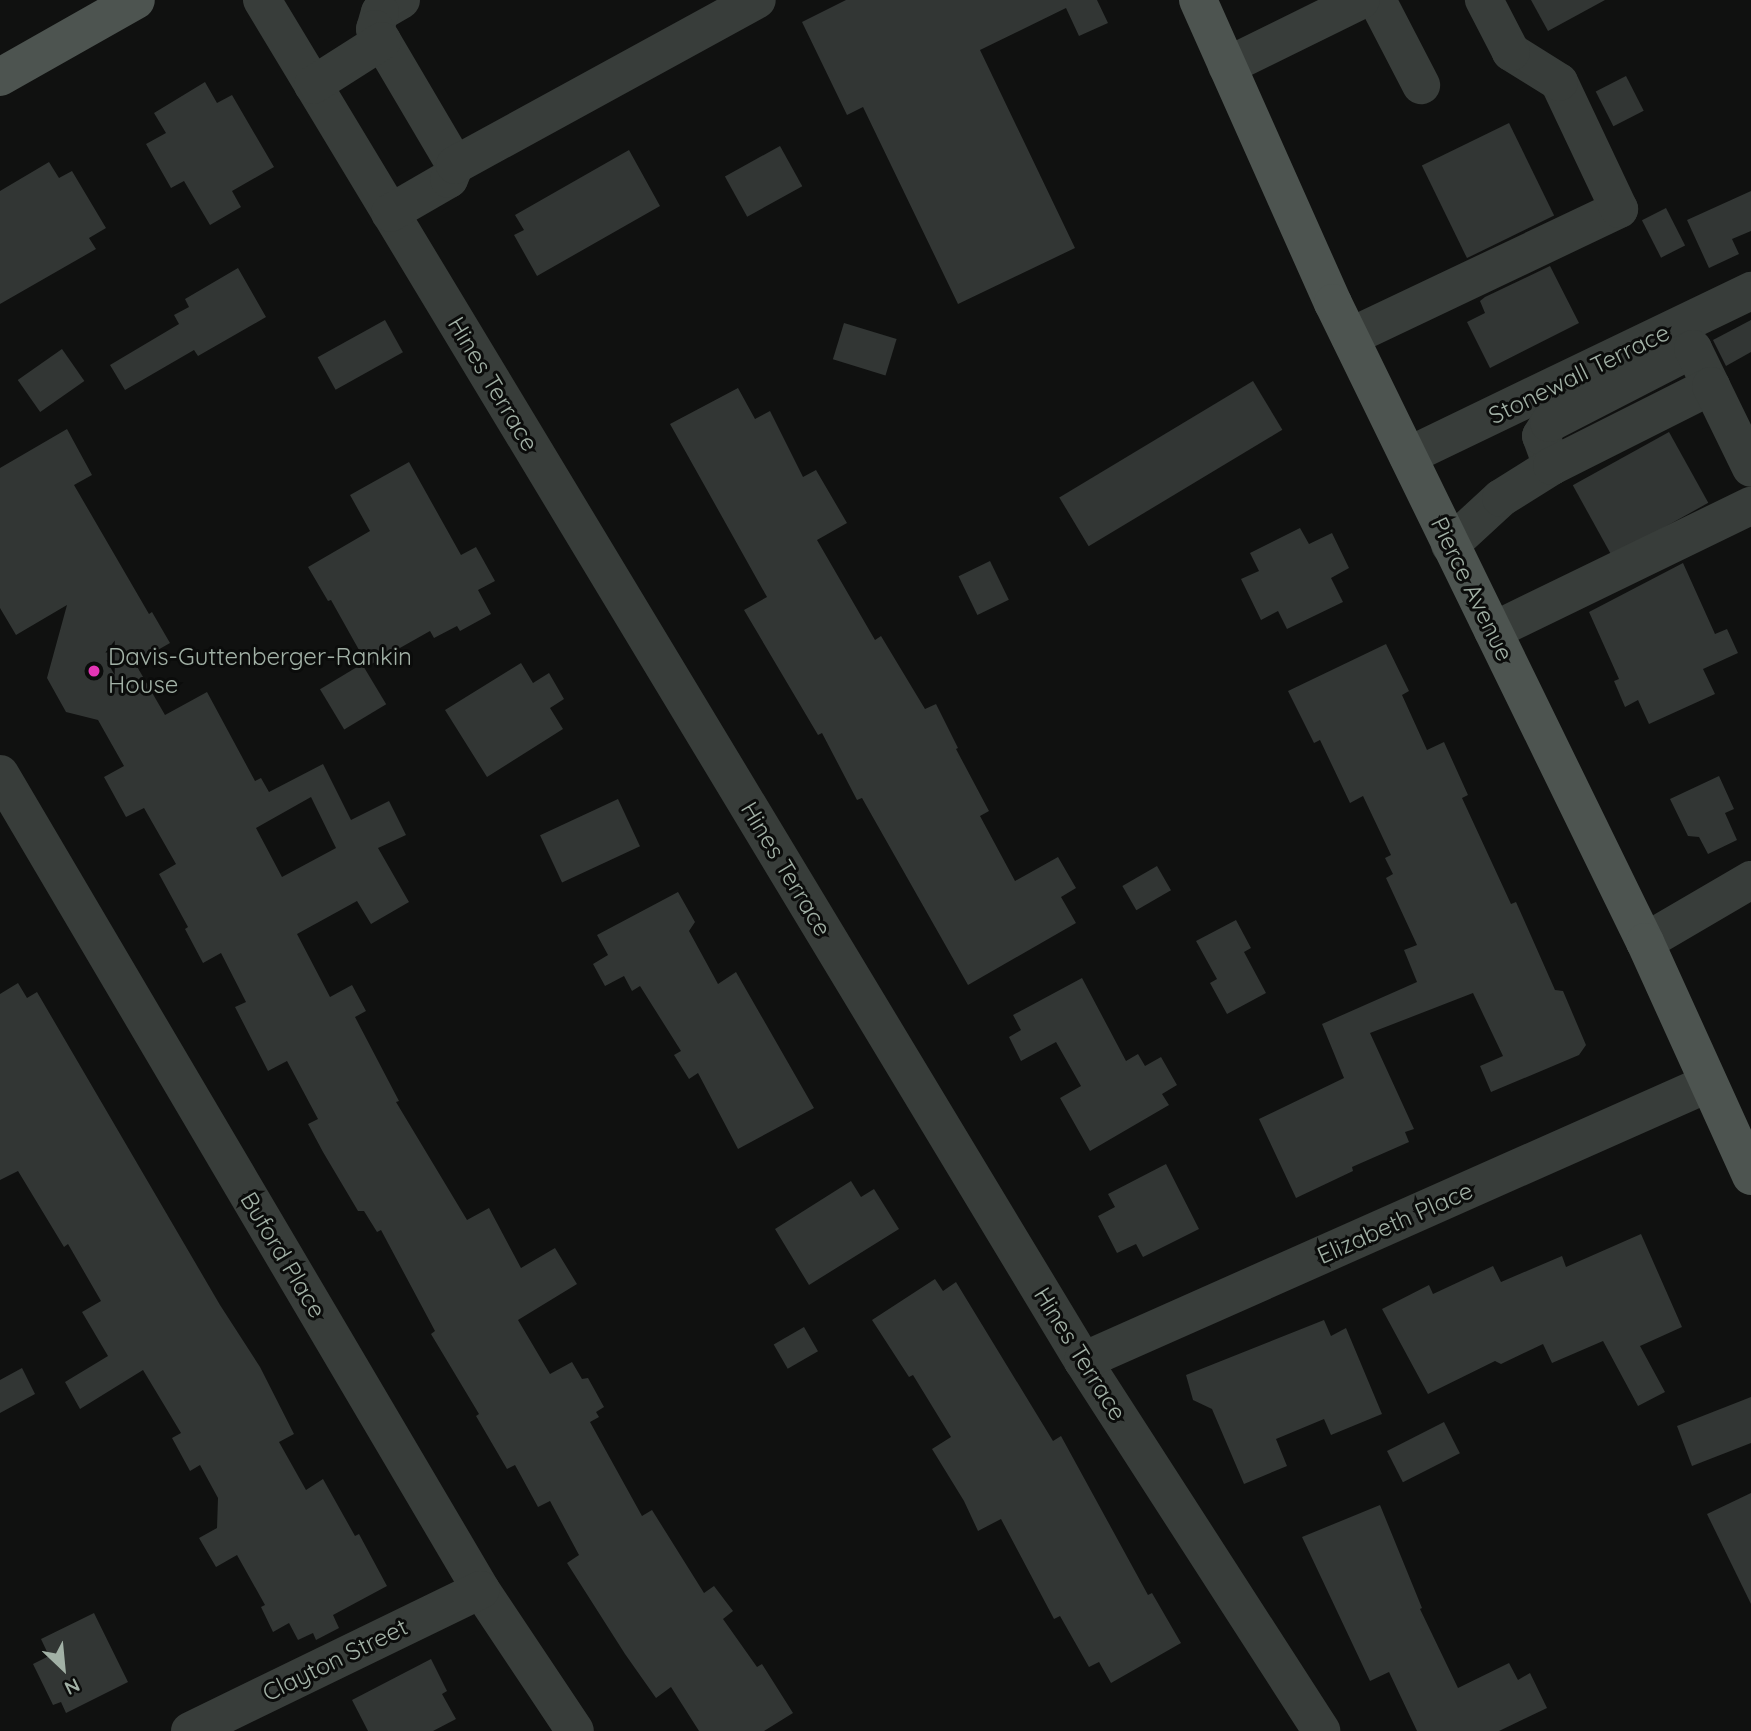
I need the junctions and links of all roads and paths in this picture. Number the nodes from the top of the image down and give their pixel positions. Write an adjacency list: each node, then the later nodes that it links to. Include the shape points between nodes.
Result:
1 (136, 0): 11 (main road)
2 (262, 0): 12 (street, Hines Terrace)
3 (757, 0): 8 (street)
4 (1198, 0): 10 (main road, Pierce Avenue)
5 (1361, 0): 10 (street)
6 (1377, 0): 13 (street)
7 (1484, 0): 17 (street, via 1511,52 1559,82 1619,209)
8 (703, 13): 14 (street)
9 (388, 18): 12 (street); 14 (street)
10 (1227, 66): 17 (main road, Pierce Avenue)
11 (0, 77)
12 (313, 85): 15 (street, Hines Terrace)
13 (1421, 85)
14 (455, 165): 15 (street, via 449,179)
15 (390, 213): 28 (street, Hines Terrace)
16 (1751, 291): 18 (street, Stonewall Terrace)
17 (1350, 337): 18 (main road, Pierce Avenue)
18 (1408, 456): 21 (main road, Pierce Avenue)
19 (1751, 468): 21 (street, via 1711,386 1552,466 1500,498)
20 (1751, 506): 22 (street)
21 (1450, 545): 22 (main road, Pierce Avenue)
22 (1493, 632): 25 (main road, Pierce Avenue)
23 (0, 774): 29 (street, Buford Place)
24 (1751, 880): 25 (street)
25 (1645, 942): 26 (main road, Pierce Avenue)
26 (1707, 1084): 27 (main road, Pierce Avenue); 28 (street, Elizabeth Place)
27 (1751, 1175)
28 (1083, 1362): 32 (street, Hines Terrace)
29 (481, 1590): 30 (street, Clayton Street); 31 (street, Buford Place)
30 (190, 1731)
31 (575, 1731)
32 (1321, 1731)

